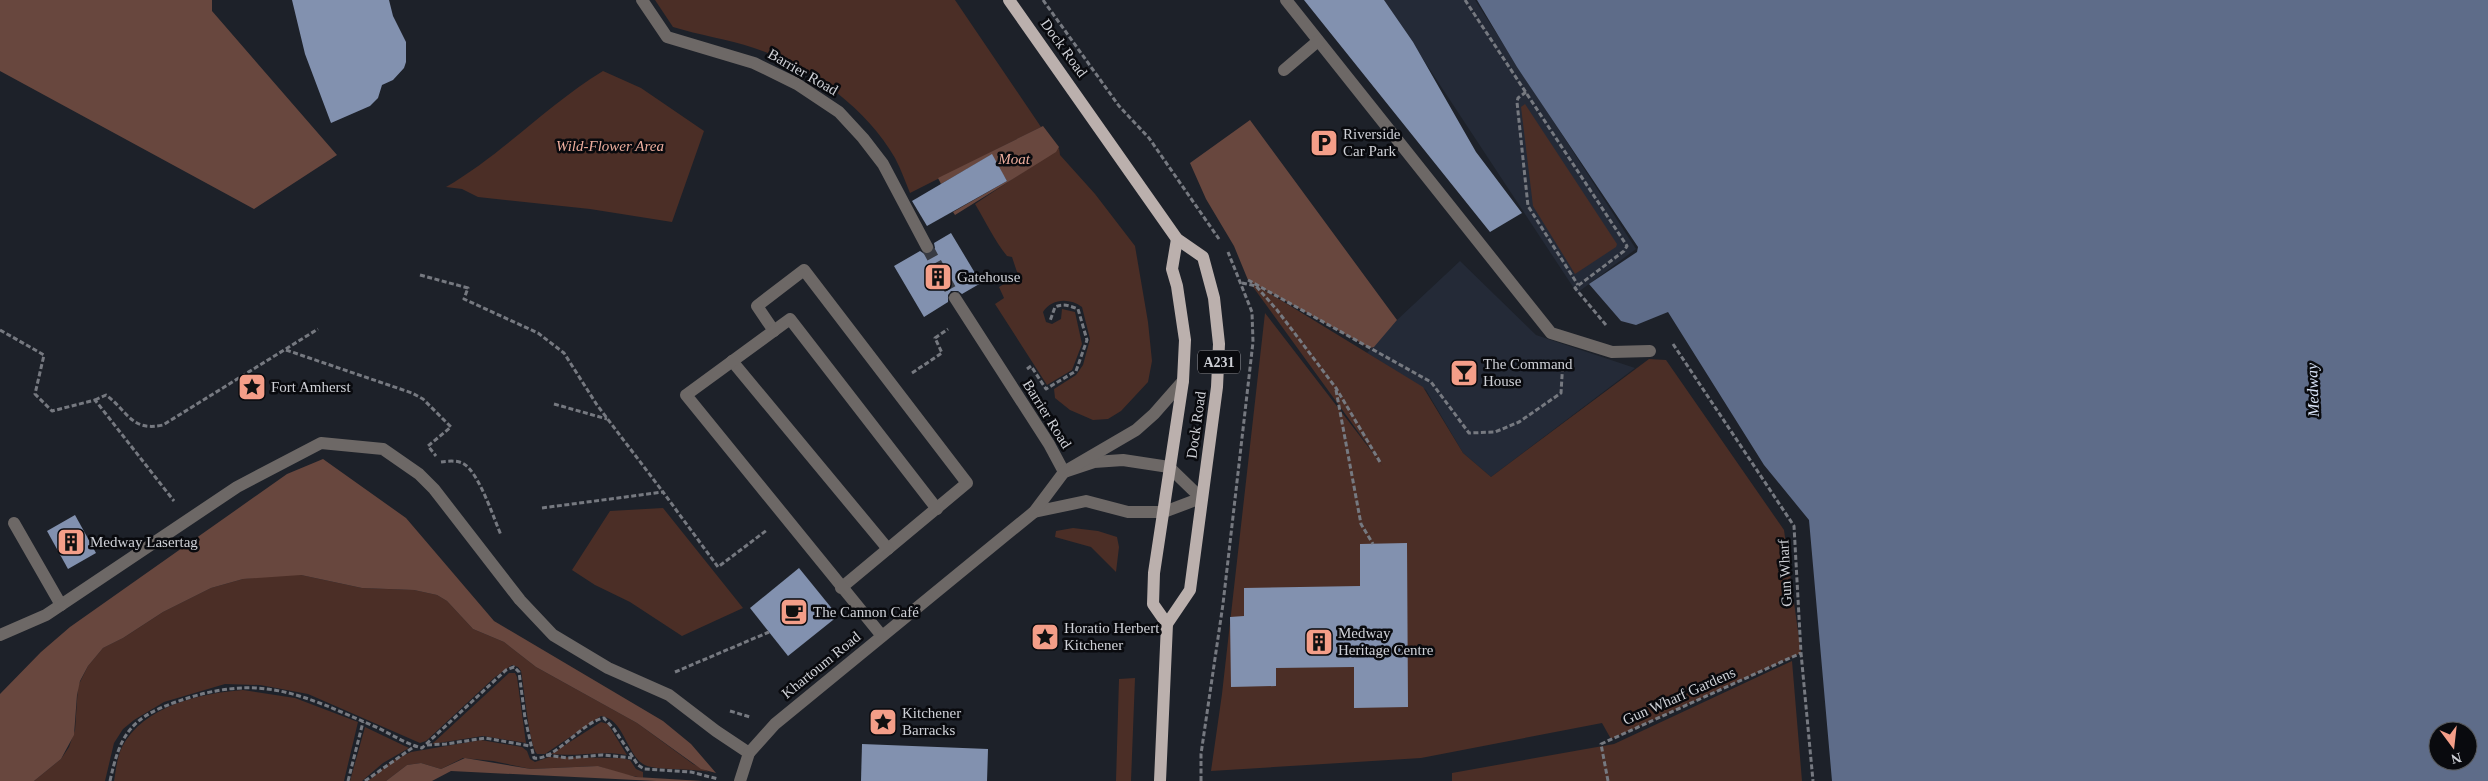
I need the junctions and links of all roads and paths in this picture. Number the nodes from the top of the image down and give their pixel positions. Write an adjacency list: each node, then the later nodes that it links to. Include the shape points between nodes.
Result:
1 (642, 0): 9 (street, Barrier Road, via 663,34 673,40 754,63 832,106 883,164)
2 (1009, 0): 8 (main road, Dock Road / A231)
3 (1286, 0): 5 (street)
4 (1465, 0): 7 (path)
5 (1318, 42): 6 (street); 21 (street, via 1551,333)
6 (1284, 70)
7 (1526, 92): 13 (path, via 1517,102 1527,203); 13 (path, via 1627,246)
8 (1177, 239): 25 (main road, Dock Road / A231, via 1172,269 1185,340); 42 (main road, Dock Road / A231, via 1203,257 1214,298 1219,344 1215,408)
9 (927, 247)
10 (420, 275): 33 (path, via 468,288 464,299 538,333 558,348)
11 (1248, 280): 21 (path, via 1430,382 1469,433 1495,432 1519,422 1561,393)
12 (1241, 283): 28 (path, via 1256,286)
13 (1578, 285): 19 (path, via 1575,288)
14 (955, 298): 15 (street, Barrier Road)
15 (966, 318): 26 (street, Barrier Road); 27 (path, via 935,338 942,353)
16 (1050, 321): 29 (path, via 1055,307 1059,305 1078,309 1087,340 1076,371)
17 (318, 329): 22 (path)
18 (0, 330): 31 (path, via 44,355 35,394 52,411)
19 (1610, 330)
20 (774, 331): 24 (street); 27 (street, via 757,306 804,270); 44 (street, via 790,318)
21 (1565, 337): 23 (street, via 1612,352)
22 (285, 349): 31 (path, via 163,425 150,428 136,425 106,394); 36 (path, via 423,399 451,427 428,446)
23 (1650, 351): 59 (path, Gun Wharf, via 1666,335 1794,526)
24 (732, 361): 47 (street, via 686,395); 52 (street)
25 (1183, 381): 38 (main road, Dock Road / A231); 39 (street, Khartoum Road, via 1136,430)
26 (1008, 382): 29 (path, via 1031,366); 39 (street, Barrier Road)
27 (892, 386): 44 (street, via 967,483)
28 (1336, 388): 37 (path); 51 (path, via 1361,524)
29 (1046, 389): 30 (path)
30 (1049, 394)
31 (95, 400): 48 (path)
32 (554, 404): 33 (path)
33 (608, 419): 41 (path)
34 (1235, 431): 35 (path)
35 (1243, 432)
36 (441, 462): 40 (path); 50 (path, via 464,464 474,475)
37 (1380, 462)
38 (1169, 467): 39 (street, via 1123,460 1094,462); 42 (street); 46 (main road, Dock Road / A231)
39 (1064, 472): 45 (street, Khartoum Road)
40 (419, 474): 48 (street, via 383,449 321,443 237,487); 60 (street, via 520,600 553,635 608,668)
41 (663, 492): 43 (path); 47 (path, via 718,567)
42 (1201, 498): 46 (street, Khartoum Road); 55 (main road, Dock Road / A231, via 1190,590)
43 (542, 508)
44 (936, 509): 52 (street)
45 (1034, 512): 46 (street, Khartoum Road, via 1086,501 1128,512); 58 (street, Khartoum Road)
46 (1164, 512): 55 (main road, Dock Road / A231, via 1154,572 1153,604)
47 (783, 518): 53 (street)
48 (188, 519): 54 (street)
49 (14, 523): 54 (street)
50 (504, 541)
51 (1372, 544)
52 (888, 549): 53 (street)
53 (841, 588): 58 (street)
54 (61, 605): 57 (street)
55 (1167, 624): 73 (main road)
56 (768, 632): 60 (path, via 681,668)
57 (0, 635)
58 (882, 636): 65 (street, Khartoum Road, via 775,724)
59 (1801, 653): 74 (path, Gun Wharf Gardens, via 1602,744); 75 (path, Gun Wharf)
60 (653, 688): 65 (street, via 669,695)
61 (362, 722): 63 (path); 69 (path, via 315,700 280,690 237,687 212,690 169,704 131,727 120,743); 70 (path)
62 (427, 745): 63 (path, via 422,748); 64 (path, via 485,738); 64 (path, via 506,670 514,667 519,672)
63 (415, 746): 71 (path)
64 (530, 746): 66 (path, via 534,758)
65 (749, 754): 72 (street, Khartoum Road)
66 (546, 755): 67 (path); 67 (path, via 604,718)
67 (633, 758): 68 (path, via 648,771 691,772)
68 (721, 779)
69 (110, 781)
70 (348, 781)
71 (365, 781)
72 (740, 781)
73 (1160, 781)
74 (1608, 781)
75 (1813, 781)

